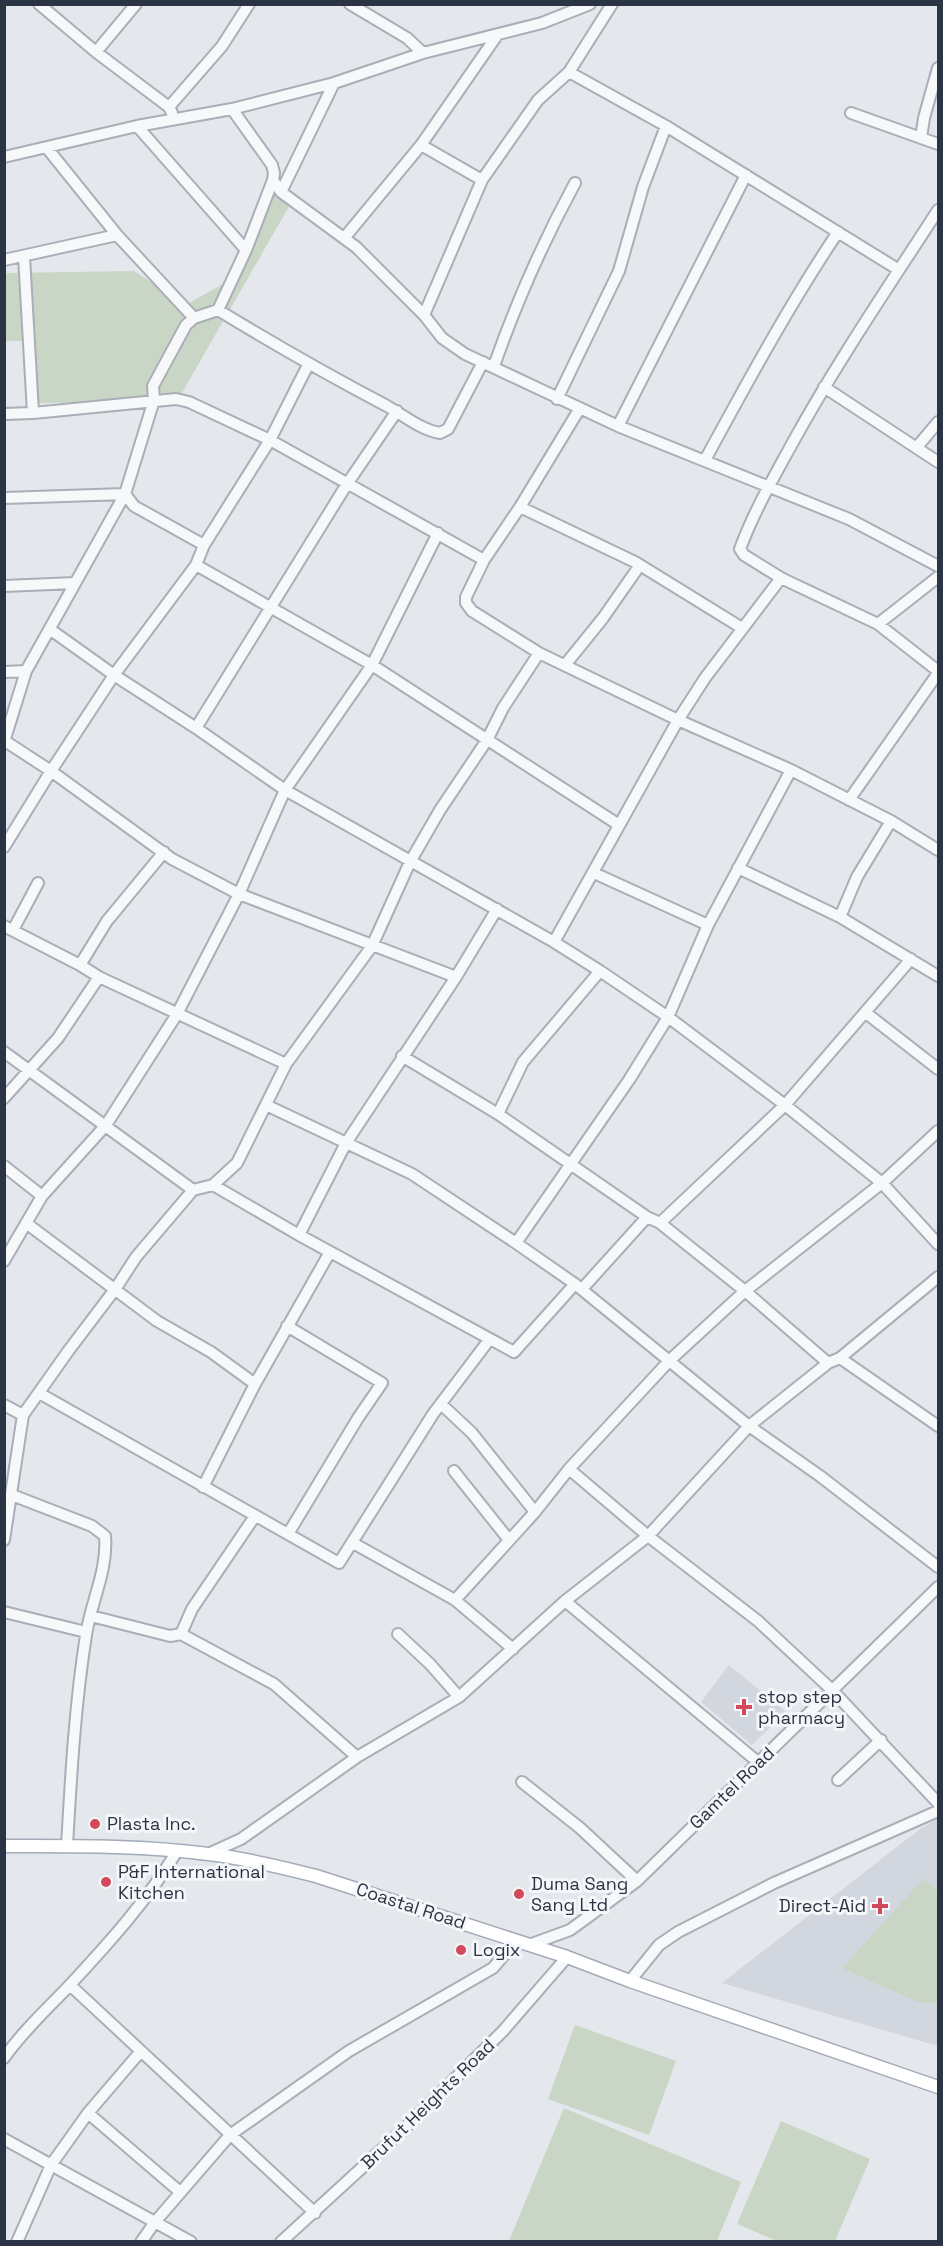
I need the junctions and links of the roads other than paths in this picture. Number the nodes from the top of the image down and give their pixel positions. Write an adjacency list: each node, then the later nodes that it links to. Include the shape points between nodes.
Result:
1 (39, 4): 10 (street)
2 (136, 4): 10 (street)
3 (249, 4): 15 (street, via 222,46)
4 (350, 4): 11 (street, via 407,38)
5 (560, 4): 8 (street)
6 (590, 4): 8 (street)
7 (612, 4): 13 (street)
8 (570, 11): 9 (street)
9 (498, 34): 11 (street); 23 (street)
10 (96, 52): 15 (street)
11 (423, 53): 14 (street)
12 (939, 68): 21 (street)
13 (569, 72): 20 (street); 28 (street, via 538,100)
14 (334, 83): 16 (street); 30 (street)
15 (169, 107): 18 (street)
16 (232, 109): 18 (street); 27 (street, via 272,165)
17 (851, 113): 21 (street)
18 (175, 119): 19 (street)
19 (137, 126): 24 (street); 35 (street)
20 (666, 126): 26 (street); 46 (street, via 643,187 619,271)
21 (921, 138): 22 (street)
22 (939, 144)
23 (421, 145): 28 (street); 34 (street)
24 (47, 148): 25 (street); 33 (street)
25 (4, 157)
26 (746, 175): 32 (street); 53 (street)
27 (273, 180): 30 (street); 35 (street)
28 (482, 180): 40 (street)
29 (575, 183): 44 (street, via 513,312)
30 (281, 192): 34 (street)
31 (939, 210): 38 (street)
32 (838, 232): 38 (street); 56 (street, via 756,366)
33 (117, 235): 36 (street); 41 (street)
34 (345, 237): 40 (street)
35 (246, 250): 39 (street)
36 (24, 256): 37 (street); 50 (street)
37 (4, 260)
38 (899, 270): 45 (street)
39 (218, 310): 41 (street); 43 (street)
40 (424, 315): 42 (street, via 442,338)
41 (195, 318): 47 (street, via 186,325 153,386)
42 (483, 362): 44 (street); 49 (street, via 448,429 440,434 429,432)
43 (308, 364): 49 (street); 54 (street)
44 (494, 366): 46 (street)
45 (824, 387): 55 (street); 59 (street)
46 (557, 399): 48 (street)
47 (154, 400): 50 (street); 54 (street, via 189,402); 60 (street)
48 (580, 408): 53 (street); 62 (street)
49 (397, 411): 58 (street)
50 (33, 413): 51 (street)
51 (4, 414)
52 (939, 422): 55 (street)
53 (618, 426): 56 (street)
54 (270, 440): 58 (street); 64 (street)
55 (917, 447): 57 (street)
56 (705, 460): 59 (street)
57 (939, 462)
58 (347, 484): 63 (street); 73 (street)
59 (769, 485): 68 (street, via 849,519); 70 (street, via 740,549)
60 (125, 495): 61 (street); 64 (street, via 134,506); 71 (street)
61 (4, 498)
62 (520, 507): 65 (street); 67 (street)
63 (438, 532): 65 (street); 78 (street)
64 (204, 545): 66 (street)
65 (484, 560): 77 (street, via 466,603 472,611)
66 (196, 565): 73 (street); 83 (street)
67 (640, 565): 75 (street); 79 (street)
68 (939, 566)
69 (939, 577): 74 (street)
70 (781, 578): 74 (street); 75 (street)
71 (75, 583): 72 (street); 76 (street)
72 (4, 586)
73 (272, 608): 78 (street); 85 (street)
74 (878, 624): 82 (street)
75 (742, 628): 84 (street)
76 (51, 630): 80 (street); 83 (street)
77 (539, 653): 79 (street); 86 (street)
78 (372, 665): 86 (street); 90 (street)
79 (565, 665): 84 (street)
80 (26, 671): 81 (street); 87 (street)
81 (4, 672)
82 (939, 672): 91 (street)
83 (114, 675): 85 (street); 89 (street)
84 (678, 720): 88 (street); 93 (street)
85 (196, 728): 90 (street)
86 (487, 740): 93 (street); 97 (street)
87 (5, 742): 89 (street)
88 (791, 770): 91 (street); 98 (street)
89 (51, 771): 94 (street); 96 (street)
90 (285, 790): 97 (street); 101 (street)
91 (849, 800): 92 (street)
92 (891, 821): 95 (street); 103 (street, via 857,877)
93 (619, 825): 99 (street)
94 (4, 847)
95 (939, 850)
96 (164, 852): 101 (street); 109 (street, via 107,921)
97 (410, 862): 102 (street); 107 (street)
98 (738, 868): 103 (street); 104 (street)
99 (594, 873): 104 (street); 106 (street)
100 (38, 883): 105 (street)
101 (239, 894): 107 (street); 115 (street)
102 (497, 909): 106 (street); 113 (street)
103 (840, 917): 108 (street)
104 (708, 925): 116 (street)
105 (9, 928): 109 (street)
106 (554, 942): 110 (street)
107 (372, 946): 113 (street); 119 (street)
108 (911, 959): 111 (street); 114 (street)
109 (80, 965): 112 (street)
110 (600, 971): 116 (street); 125 (street, via 523,1062)
111 (939, 976)
112 (99, 977): 115 (street); 121 (street)
113 (456, 977): 118 (street)
114 (866, 1013): 120 (street); 124 (street)
115 (177, 1014): 119 (street); 126 (street)
116 (668, 1017): 124 (street); 130 (street)
117 (4, 1052): 121 (street)
118 (402, 1056): 125 (street); 128 (street)
119 (286, 1064): 123 (street)
120 (939, 1069)
121 (31, 1070): 122 (street); 126 (street)
122 (4, 1098)
123 (266, 1105): 128 (street); 132 (street, via 237,1163)
124 (785, 1105): 131 (street); 137 (street)
125 (498, 1114): 130 (street)
126 (106, 1125): 133 (street); 134 (street)
127 (939, 1131): 131 (street)
128 (346, 1143): 138 (street); 139 (street, via 412,1174)
129 (4, 1166): 134 (street)
130 (571, 1166): 135 (street); 139 (street)
131 (882, 1184): 140 (street); 146 (street)
132 (213, 1185): 133 (street); 138 (street)
133 (193, 1190): 145 (street, via 136,1257)
134 (42, 1196): 136 (street)
135 (647, 1217): 137 (street); 144 (street)
136 (26, 1223): 142 (street); 145 (street)
137 (660, 1223): 146 (street)
138 (298, 1235): 141 (street)
139 (516, 1243): 144 (street)
140 (939, 1244)
141 (330, 1252): 147 (street); 148 (street)
142 (4, 1261)
143 (939, 1277): 149 (street)
144 (578, 1287): 148 (street, via 514,1352); 150 (street)
145 (116, 1288): 152 (street, via 157,1321 211,1352); 153 (street)
146 (745, 1291): 150 (street); 151 (street)
147 (287, 1326): 152 (street); 165 (street, via 382,1383)
148 (489, 1340): 154 (street)
149 (840, 1358): 151 (street); 158 (street)
150 (670, 1360): 157 (street); 159 (street)
151 (828, 1363): 157 (street)
152 (255, 1384): 161 (street)
153 (39, 1393): 156 (street); 161 (street)
154 (441, 1404): 163 (street, via 472,1433); 169 (street)
155 (4, 1405): 156 (street)
156 (23, 1415): 162 (street)
157 (749, 1426): 166 (street); 170 (street)
158 (939, 1426)
159 (569, 1469): 163 (street); 166 (street)
160 (454, 1471): 168 (street)
161 (203, 1487): 164 (street)
162 (12, 1495): 167 (street); 175 (street, via 92,1526 105,1536 106,1550)
163 (535, 1512): 168 (street)
164 (255, 1516): 165 (street); 177 (street, via 192,1610)
165 (288, 1534): 169 (street, via 339,1563)
166 (648, 1536): 173 (street); 180 (street, via 758,1621)
167 (4, 1540)
168 (508, 1540): 172 (street)
169 (353, 1543): 172 (street)
170 (939, 1567)
171 (939, 1587): 180 (street, Gamtel Road)
172 (455, 1600): 179 (street)
173 (565, 1601): 179 (street); 184 (street)
174 (4, 1612): 176 (street)
175 (91, 1616): 176 (street); 177 (street, via 170,1636)
176 (86, 1632): 190 (street)
177 (181, 1634): 183 (street, via 274,1684)
178 (398, 1634): 181 (street)
179 (513, 1648): 181 (street)
180 (833, 1691): 182 (street); 184 (street, Gamtel Road)
181 (459, 1696): 183 (street)
182 (881, 1740): 185 (street); 187 (street)
183 (357, 1756): 192 (street, via 241,1839)
184 (759, 1762): 193 (street, Gamtel Road)
185 (838, 1780)
186 (522, 1782): 193 (street)
187 (939, 1803)
188 (939, 1811): 197 (street, via 774,1883 678,1932 659,1945)
189 (4, 1846): 190 (main road, Coastal Road)
190 (67, 1846): 191 (main road, Coastal Road)
191 (177, 1851): 192 (main road, Coastal Road); 198 (street, via 164,1874)
192 (208, 1854): 194 (main road, Coastal Road, via 316,1876)
193 (637, 1881): 195 (street, Gamtel Road, via 570,1930)
194 (516, 1941): 195 (main road, Coastal Road); 203 (street, via 493,1968 349,2051)
195 (529, 1945): 196 (main road, Coastal Road)
196 (567, 1957): 197 (main road, Coastal Road); 207 (street, Brufut Heights Road, via 503,2031)
197 (630, 1981): 201 (main road, Coastal Road)
198 (70, 1985): 199 (street); 200 (street)
199 (141, 2051): 202 (street); 203 (street)
200 (4, 2058)
201 (939, 2087)
202 (88, 2113): 205 (street); 206 (street)
203 (230, 2135): 206 (street); 207 (street)
204 (4, 2139): 205 (street)
205 (51, 2165): 208 (street); 209 (street)
206 (180, 2192): 208 (street)
207 (315, 2213): 212 (street, Brufut Heights Road)
208 (155, 2222): 210 (street); 211 (street)
209 (16, 2241)
210 (141, 2241)
211 (190, 2241)
212 (281, 2241)

